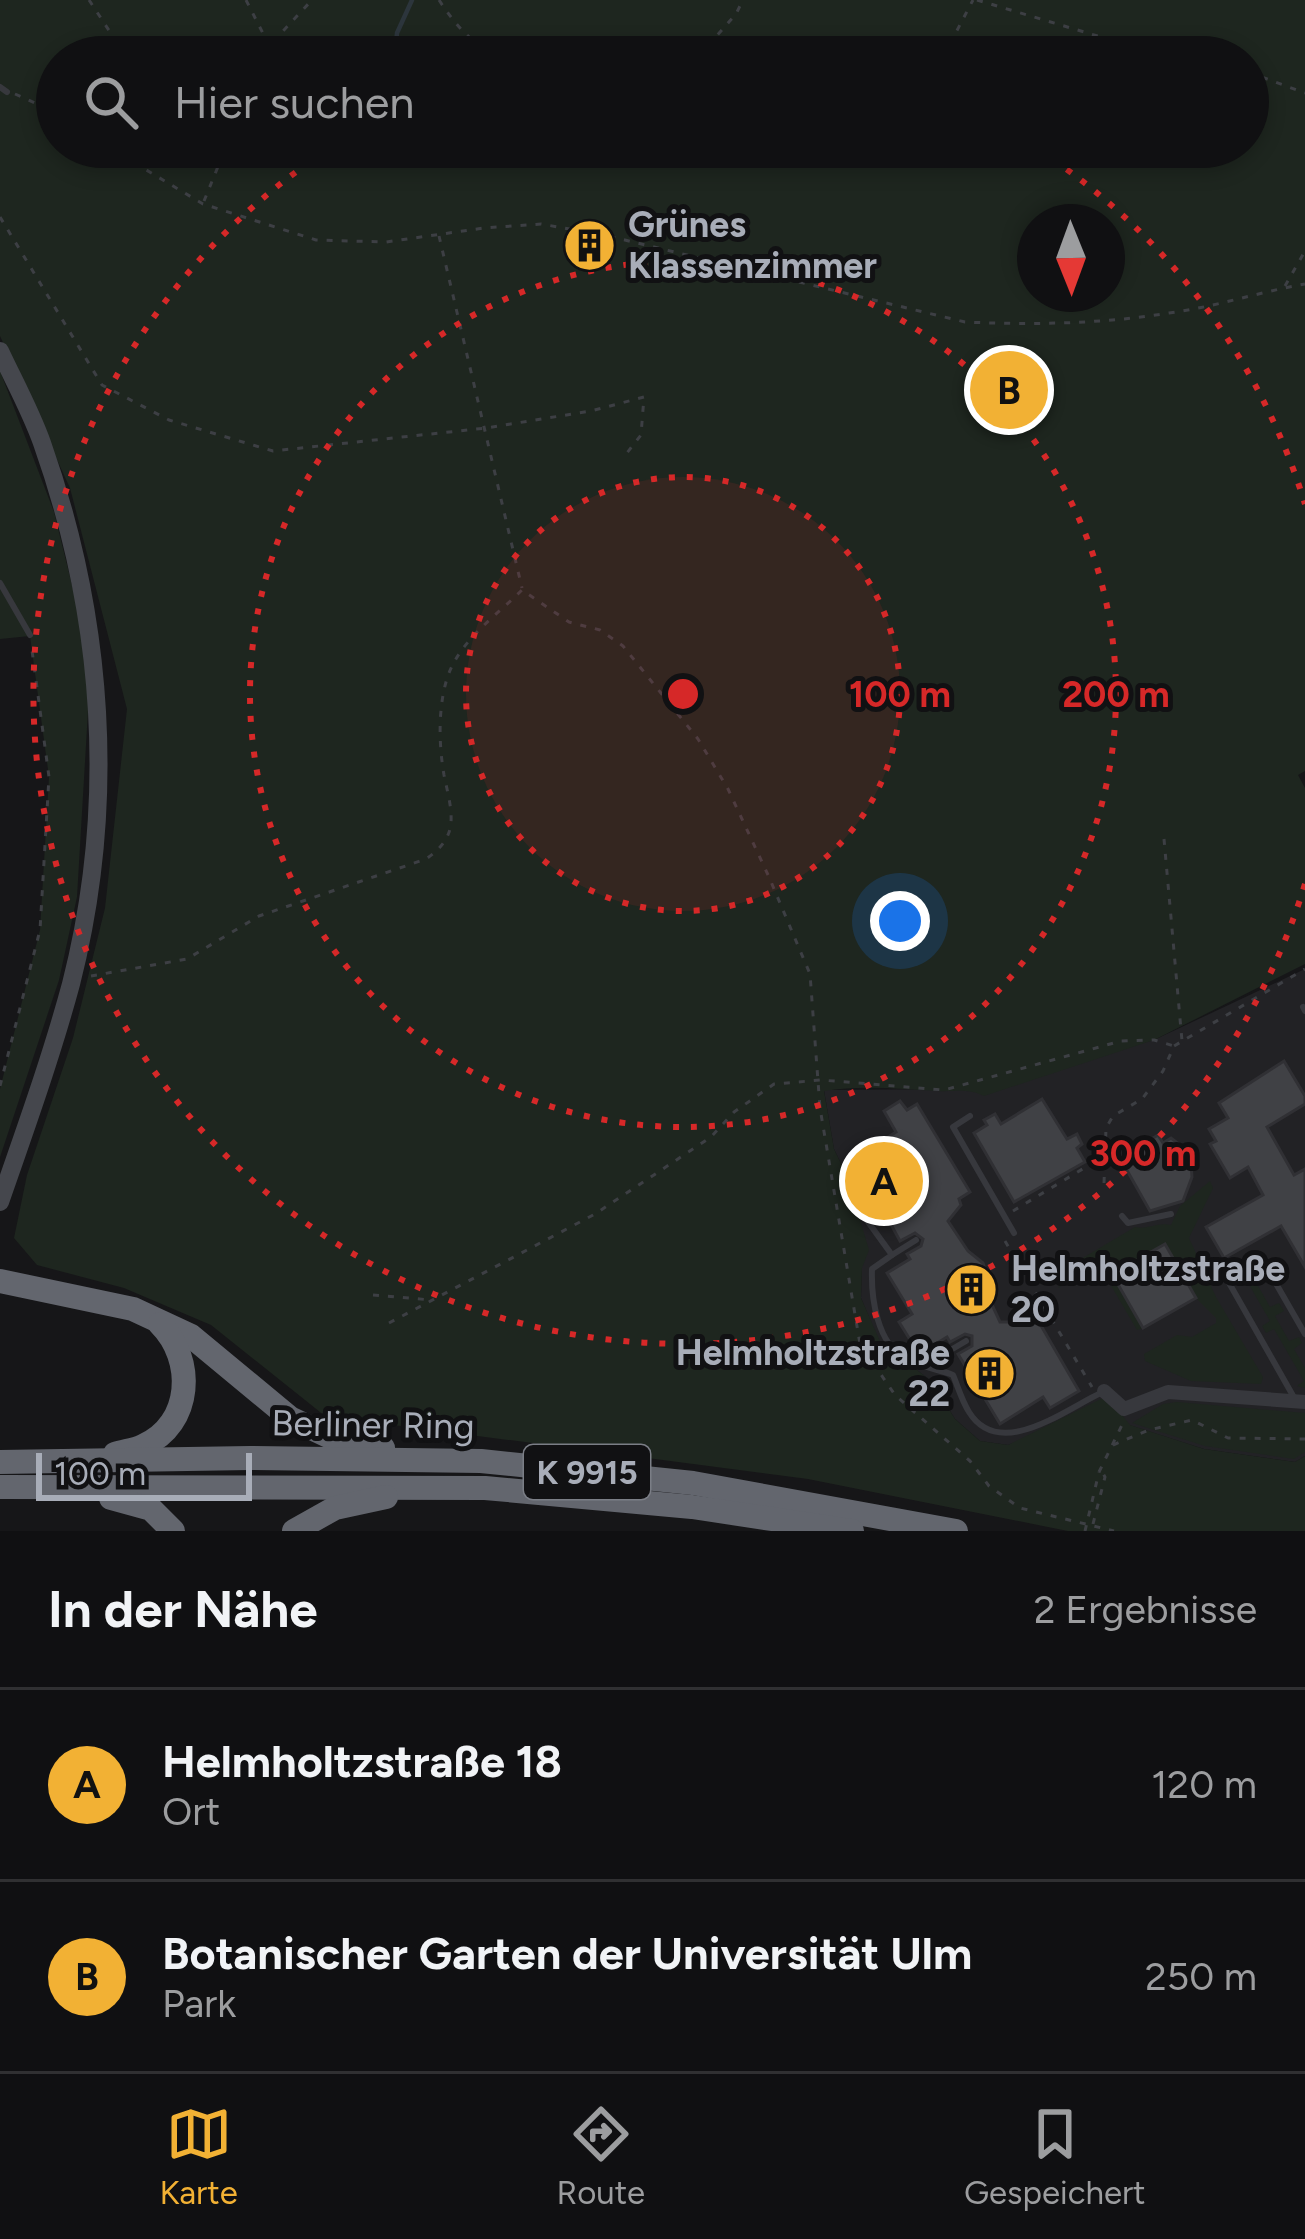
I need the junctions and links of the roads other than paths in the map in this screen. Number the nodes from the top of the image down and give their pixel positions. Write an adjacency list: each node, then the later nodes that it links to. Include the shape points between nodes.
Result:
1 (0, 351): 6 (street, via 68,524 100,716 89,895 72,979)
2 (0, 583): 3 (lane)
3 (30, 635)
4 (970, 1116): 9 (lane, via 953,1127)
5 (858, 1180): 11 (lane, via 858,1208)
6 (0, 1202)
7 (1171, 1214): 8 (lane, via 1128,1223)
8 (1122, 1216)
9 (1012, 1229)
10 (916, 1240): 11 (lane)
11 (892, 1255): 16 (lane, via 872,1269 885,1334 893,1351)
12 (0, 1281): 13 (highway)
13 (154, 1319): 19 (highway, via 191,1336 306,1427 364,1445); 21 (highway, via 184,1364 176,1416 143,1446)
14 (1305, 1334): 18 (lane, via 1259,1254 1224,1274)
15 (966, 1341): 16 (lane, via 949,1351)
16 (941, 1370): 17 (lane, via 953,1375 976,1422 998,1430 1045,1424)
17 (1101, 1393): 18 (street, via 1120,1415 1168,1392)
18 (1301, 1402)
19 (481, 1461): 21 (highway, Berliner Ring / K 9915); 28 (highway, Berliner Ring / K 9915, via 693,1483)
20 (0, 1462): 21 (highway, Berliner Ring / K 9915)
21 (83, 1462)
22 (0, 1487): 23 (highway, Berliner Ring / K 9915)
23 (93, 1488): 24 (highway, Berliner Ring / K 9915); 25 (highway, via 151,1509)
24 (485, 1488): 26 (highway, via 365,1499); 27 (highway, Berliner Ring / K 9915)
25 (173, 1531)
26 (294, 1531)
27 (852, 1531)
28 (956, 1531)

